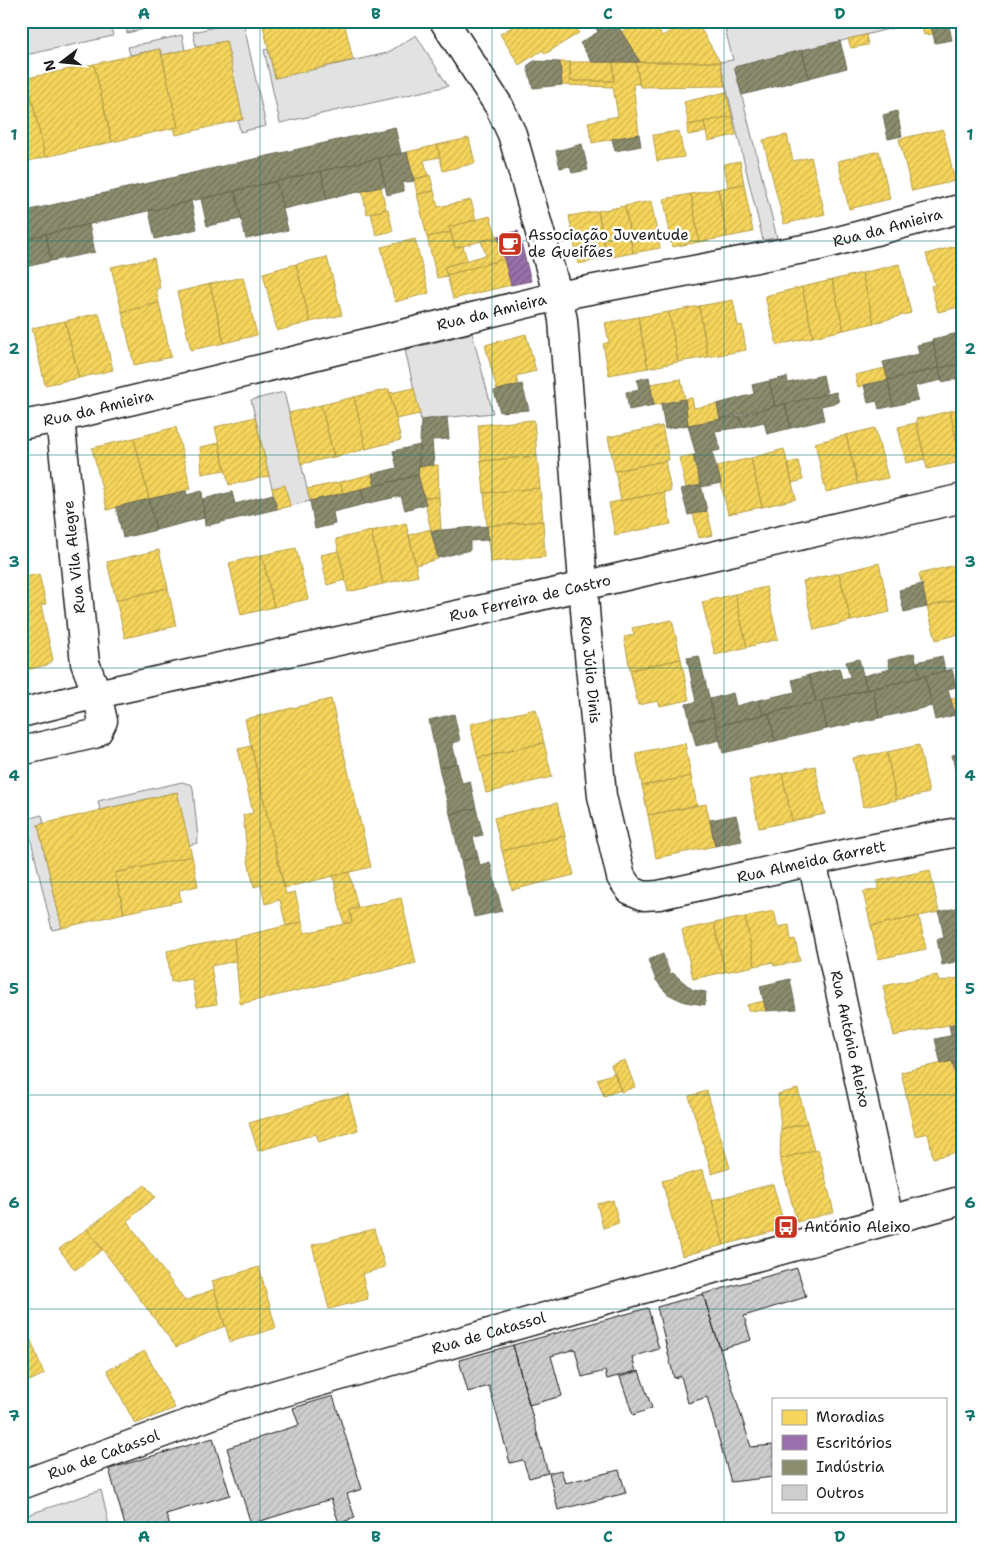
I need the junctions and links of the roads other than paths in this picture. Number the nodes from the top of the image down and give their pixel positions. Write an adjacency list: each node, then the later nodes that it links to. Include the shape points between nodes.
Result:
1 (444, 21): 3 (street, Rua Júlio Dinis, via 499,106 512,134)
2 (963, 208): 3 (street, Rua da Amieira, via 819,246)
3 (558, 296): 4 (street, Rua da Amieira); 7 (street, Rua Júlio Dinis, via 563,320)
4 (60, 418): 5 (street, Rua da Amieira); 8 (street, Rua Vila Alegre, via 85,663)
5 (21, 425)
6 (963, 498): 7 (street, Rua Ferreira de Castro)
7 (584, 586): 8 (street, Rua Ferreira de Castro); 13 (street, Rua Júlio Dinis, via 602,796 621,877 630,890 644,896)
8 (96, 694): 9 (street, Rua Ferreira de Castro); 10 (street, Rua Vila Alegre, via 103,721 98,731)
9 (21, 713)
10 (21, 751)
11 (963, 831): 12 (street, Rua Almeida Garrett)
12 (812, 861): 13 (street, Rua Almeida Garrett); 15 (street, Rua António Aleixo)
13 (659, 895)
14 (963, 1200): 15 (street, Rua de Catassol)
15 (889, 1219): 16 (street, Rua de Catassol, via 228,1409)
16 (21, 1485)

